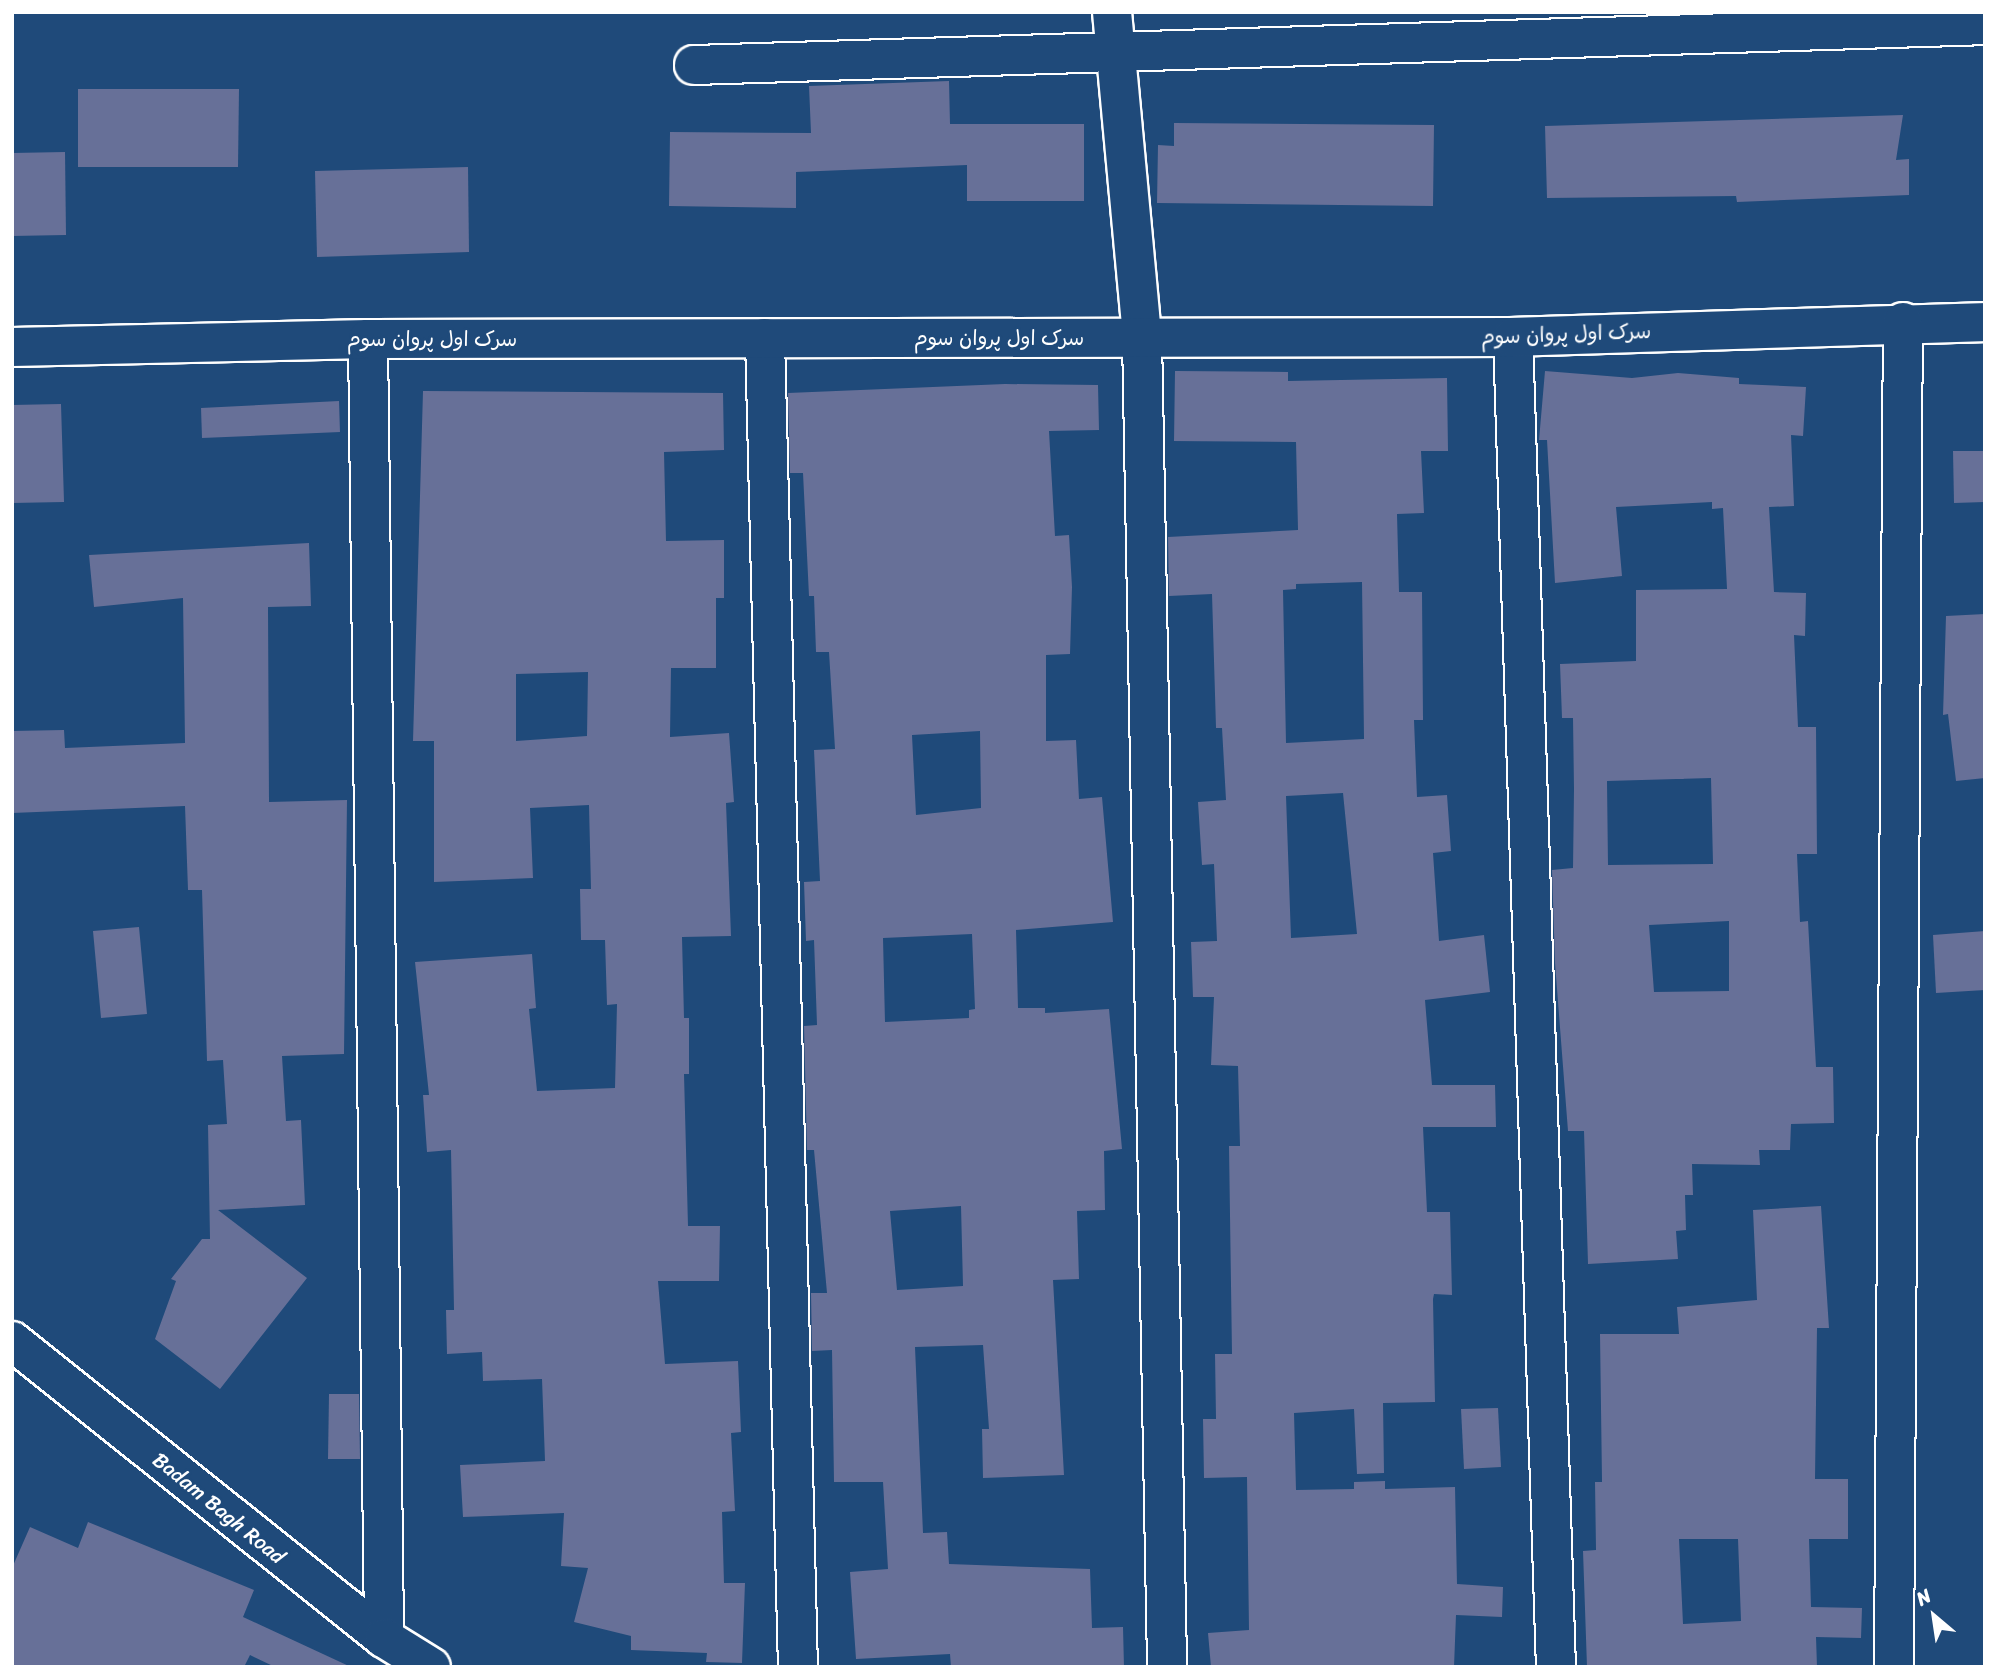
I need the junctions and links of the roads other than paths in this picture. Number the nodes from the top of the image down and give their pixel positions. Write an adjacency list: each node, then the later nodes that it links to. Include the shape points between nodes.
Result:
1 (1112, 12): 5 (street)
2 (1944, 19): 3 (street); 4 (street)
3 (1585, 25): 5 (street)
4 (1985, 25)
5 (1114, 52): 6 (street); 9 (street)
6 (694, 65)
7 (1903, 322): 8 (street, سرک اول پروان سوم); 10 (street, سرک اول پروان سوم); 20 (street)
8 (1985, 322)
9 (1142, 337): 10 (street, سرک اول پروان سوم); 11 (street, سرک اول پروان سوم); 18 (street)
10 (1513, 337): 19 (street)
11 (765, 338): 12 (street, سرک اول پروان سوم); 17 (street)
12 (368, 339): 13 (street, سرک اول پروان سوم); 15 (street)
13 (12, 347)
14 (12, 1341): 15 (street, Badam Bagh Road)
15 (384, 1638): 16 (street, Badam Bagh Road)
16 (431, 1667)
17 (797, 1667)
18 (1167, 1667)
19 (1556, 1667)
20 (1894, 1667)

